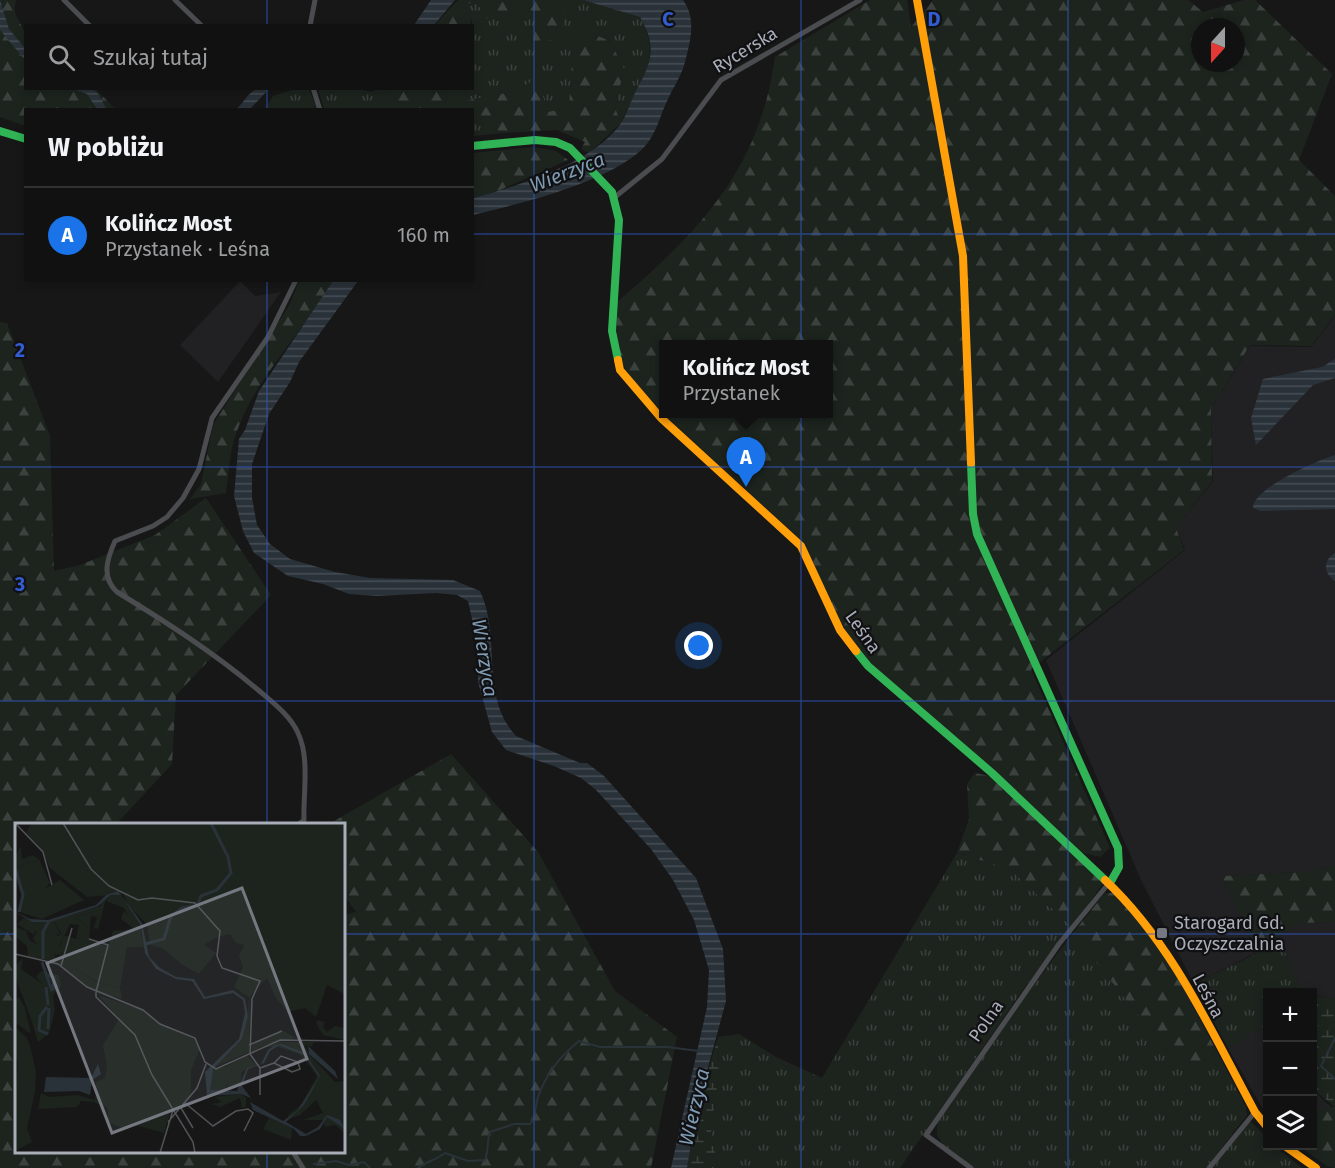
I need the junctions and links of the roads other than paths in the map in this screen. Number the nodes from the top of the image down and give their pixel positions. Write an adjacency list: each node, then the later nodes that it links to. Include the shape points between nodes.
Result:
1 (64, 0): 6 (street)
2 (175, 0): 7 (street)
3 (315, 0): 8 (street)
4 (860, 0): 14 (street, Rycerska, via 716,84 662,159)
5 (919, 1): 19 (street, via 963,256 976,534 1118,848 1119,870)
6 (88, 24)
7 (200, 24)
8 (310, 24)
9 (314, 90): 10 (street)
10 (319, 108)
11 (0, 131): 12 (street)
12 (24, 138)
13 (474, 146): 14 (street, via 556,142 570,148)
14 (615, 197): 16 (street, Leśna, via 619,235 612,331 616,360 625,379)
15 (295, 282): 18 (street, via 268,337 212,417 195,479 183,498 153,526 115,541 106,568 110,585 117,592 199,643 291,721 299,734 304,771)
16 (659, 416)
17 (661, 418): 19 (street, Leśna, via 801,546 840,630 868,666 992,773)
18 (301, 823)
19 (1110, 883): 20 (street, Leśna, via 1160,941); 25 (street, Polna, via 1059,944 926,1135)
20 (1255, 1112): 21 (street, Leśna); 26 (street)
21 (1263, 1122)
22 (1291, 1150): 27 (street)
23 (294, 1153): 24 (street)
24 (303, 1168)
25 (971, 1168)
26 (1209, 1168)
27 (1316, 1168)

